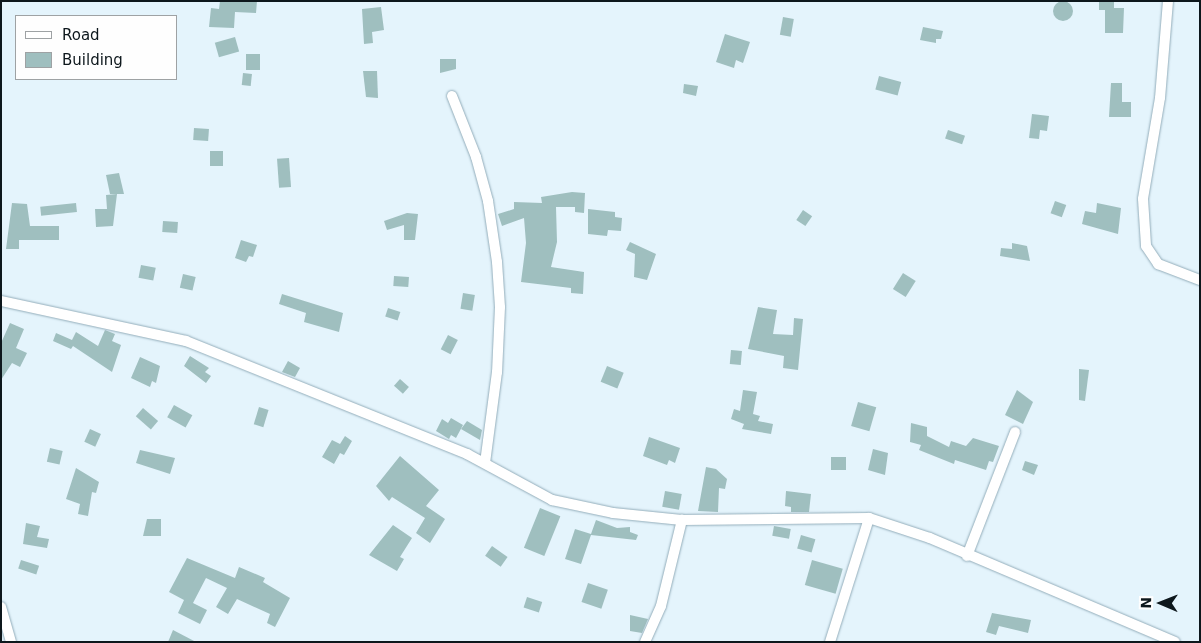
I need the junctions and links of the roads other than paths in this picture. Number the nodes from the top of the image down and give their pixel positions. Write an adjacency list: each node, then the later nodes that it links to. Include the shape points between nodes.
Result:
1 (1168, 1): 3 (street, via 1160,98 1144,199 1146,246 1158,264)
2 (452, 96): 6 (street, via 479,165 497,262 500,307 497,372)
3 (1200, 280)
4 (1, 301): 6 (street, via 186,341 350,404)
5 (1016, 432): 9 (street)
6 (484, 462): 8 (street, via 552,500 613,513)
7 (869, 518): 8 (street); 9 (street, via 930,538); 13 (street)
8 (682, 520): 12 (street, via 661,606)
9 (967, 556): 14 (street)
10 (1, 607): 11 (street)
11 (12, 642)
12 (645, 642)
13 (830, 642)
14 (1175, 642)

